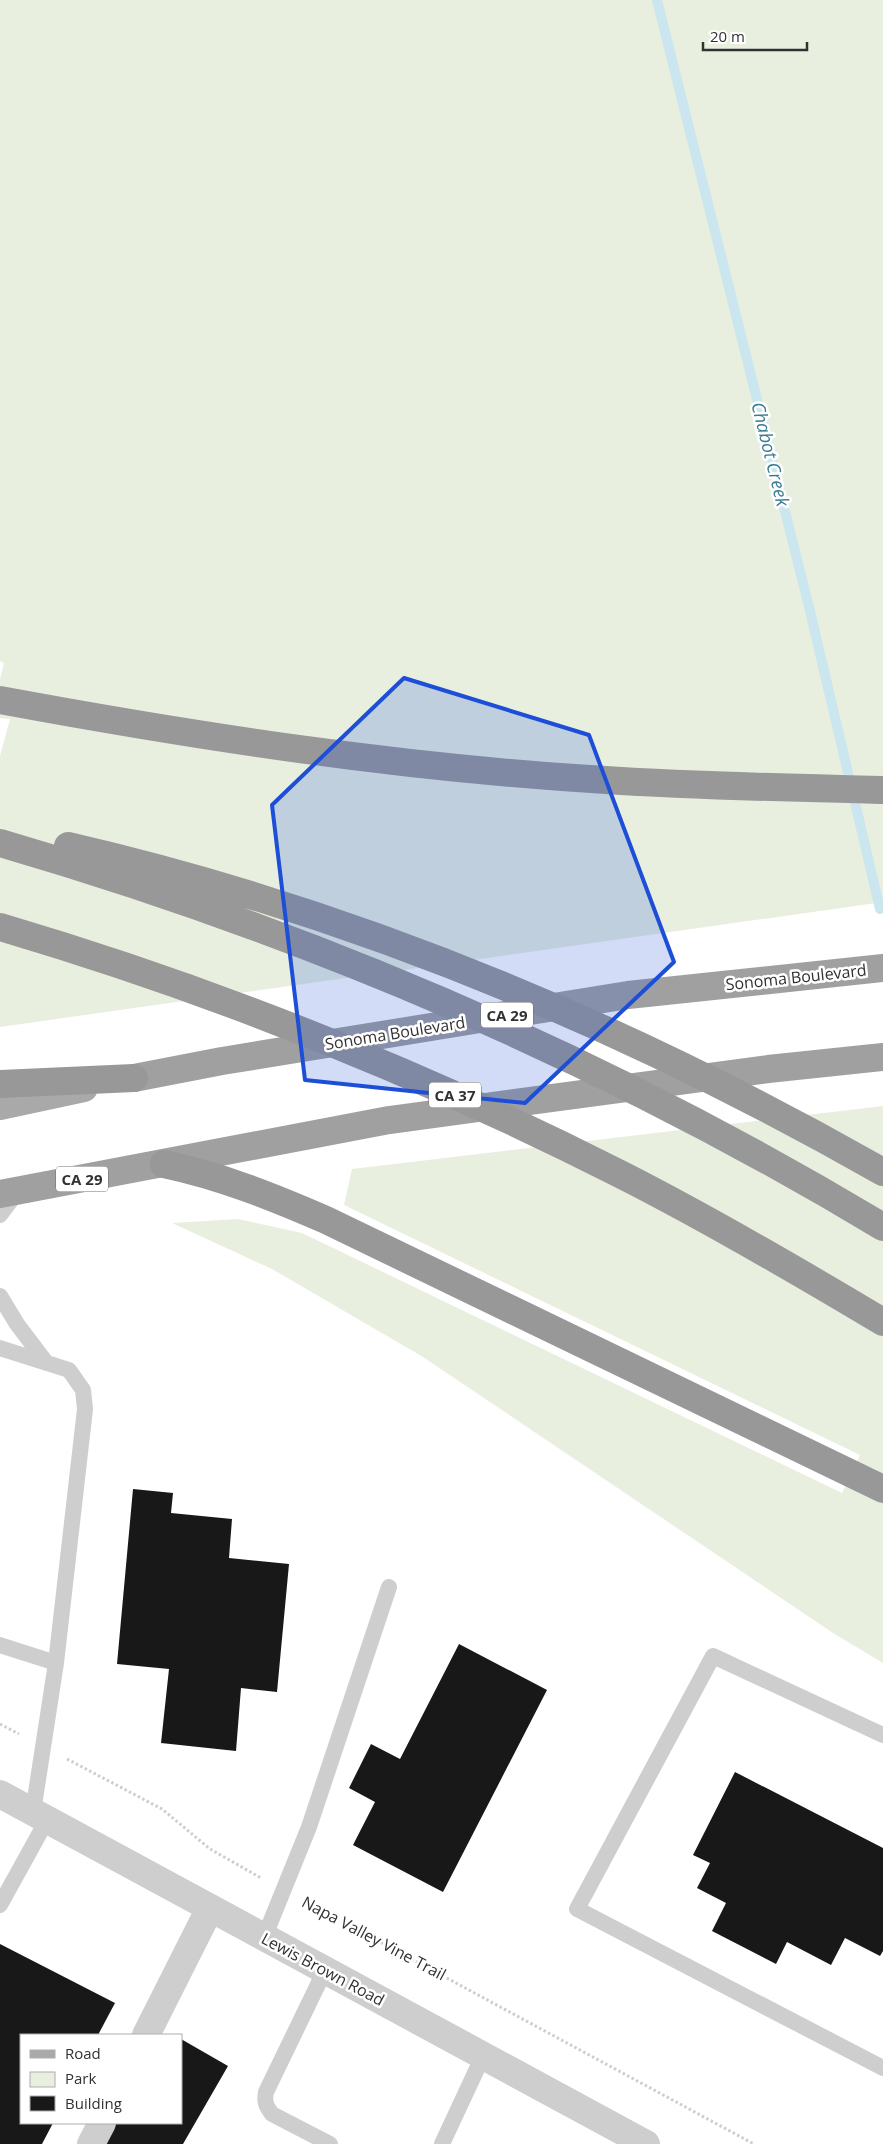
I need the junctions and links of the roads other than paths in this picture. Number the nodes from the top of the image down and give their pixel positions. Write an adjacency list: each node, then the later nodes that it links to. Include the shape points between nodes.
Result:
1 (0, 700): 2 (highway, via 321,752 513,773 606,780)
2 (883, 790)
3 (0, 835): 12 (highway, bridge, via 57,843 178,872 261,896 468,970 673,1063)
4 (0, 843): 15 (highway, bridge, via 158,891 261,928 461,1009 656,1101)
5 (0, 927): 17 (highway, CA 37, bridge, via 233,1004 429,1084 628,1178)
6 (883, 968): 8 (highway, Sonoma Boulevard / CA 29, via 628,995)
7 (883, 1057): 11 (highway, CA 29, via 768,1069 389,1120)
8 (134, 1078): 9 (highway); 10 (main road, Sonoma Boulevard / CA 29)
9 (0, 1084)
10 (0, 1106)
11 (164, 1164): 13 (highway, CA 29); 20 (highway, via 241,1185 326,1220)
12 (883, 1172)
13 (9, 1192): 14 (lane)
14 (0, 1215)
15 (883, 1227)
16 (0, 1296): 19 (lane)
17 (883, 1322)
18 (0, 1348): 19 (lane)
19 (45, 1361): 23 (lane, via 69,1370 83,1390 85,1409)
20 (883, 1489)
21 (390, 1587): 29 (lane, via 309,1826)
22 (0, 1645): 23 (lane)
23 (56, 1663): 26 (lane, via 42,1746)
24 (883, 1735): 33 (lane, via 713,1656 577,1909)
25 (0, 1794): 26 (street, Lewis Brown Road)
26 (40, 1816): 27 (lane); 28 (street, Lewis Brown Road)
27 (0, 1906)
28 (210, 1908): 29 (street, Lewis Brown Road); 31 (street)
29 (264, 1938): 30 (street, Lewis Brown Road)
30 (325, 1970): 32 (street, Lewis Brown Road); 36 (lane, via 265,2100 272,2114)
31 (147, 2034)
32 (483, 2056): 37 (lane); 38 (street, Lewis Brown Road)
33 (883, 2068)
34 (101, 2124): 35 (street)
35 (91, 2144)
36 (330, 2144)
37 (442, 2144)
38 (646, 2144)

